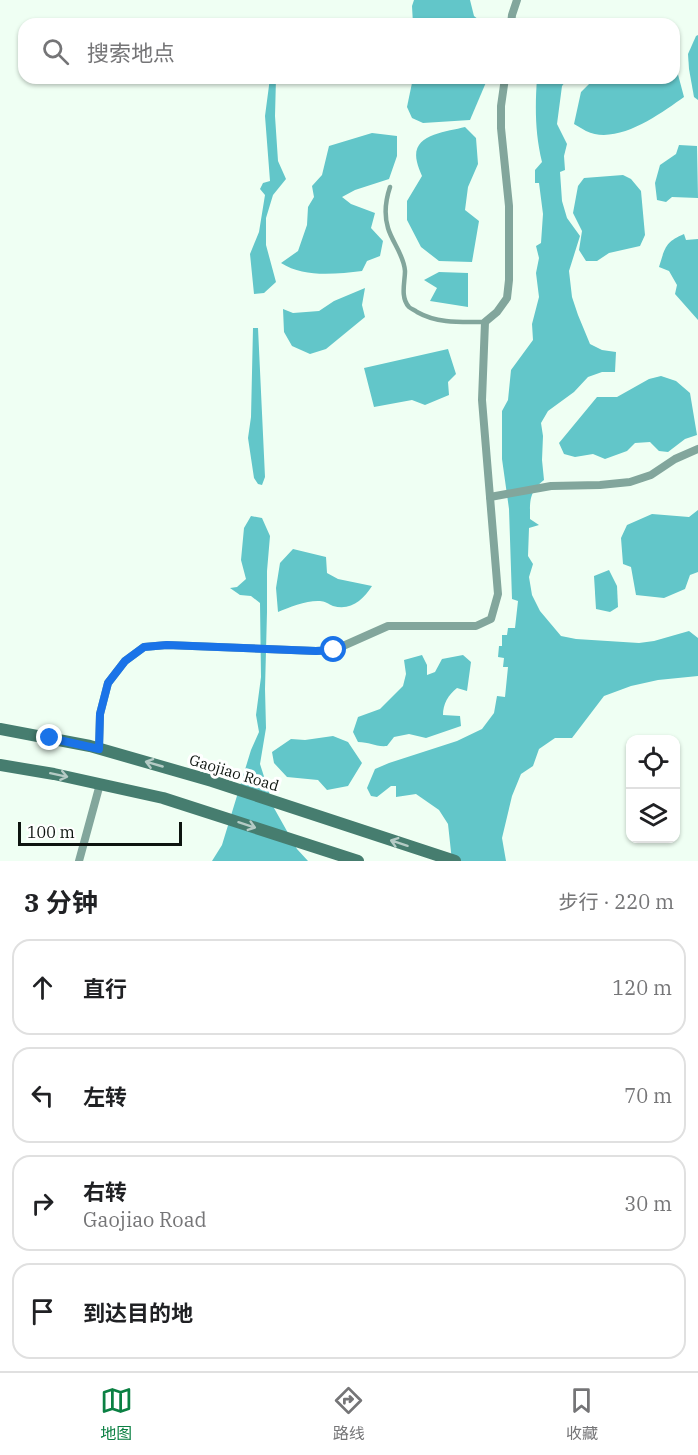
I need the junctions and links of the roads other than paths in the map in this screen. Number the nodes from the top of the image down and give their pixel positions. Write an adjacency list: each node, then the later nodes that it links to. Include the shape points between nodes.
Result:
1 (517, 0): 2 (street)
2 (512, 18)
3 (504, 84): 5 (street, via 501,128 509,206 509,280 507,298)
4 (390, 187): 5 (lane, via 386,200 388,227 405,270 409,307 446,322)
5 (485, 322): 7 (street, via 482,400)
6 (698, 449): 7 (street, via 630,482 551,486)
7 (490, 497): 9 (street, via 498,594 491,619 476,626 388,626 334,650 144,647 125,661 108,683 100,714)
8 (0, 729): 9 (main road, Gaojiao Road)
9 (99, 749): 14 (main road, Gaojiao Road, one-way to 9, via 212,781)
10 (1, 765): 11 (main road, one-way to 11)
11 (100, 784): 12 (street); 13 (main road, one-way to 13, via 163,798)
12 (79, 861)
13 (358, 861)
14 (455, 861)

